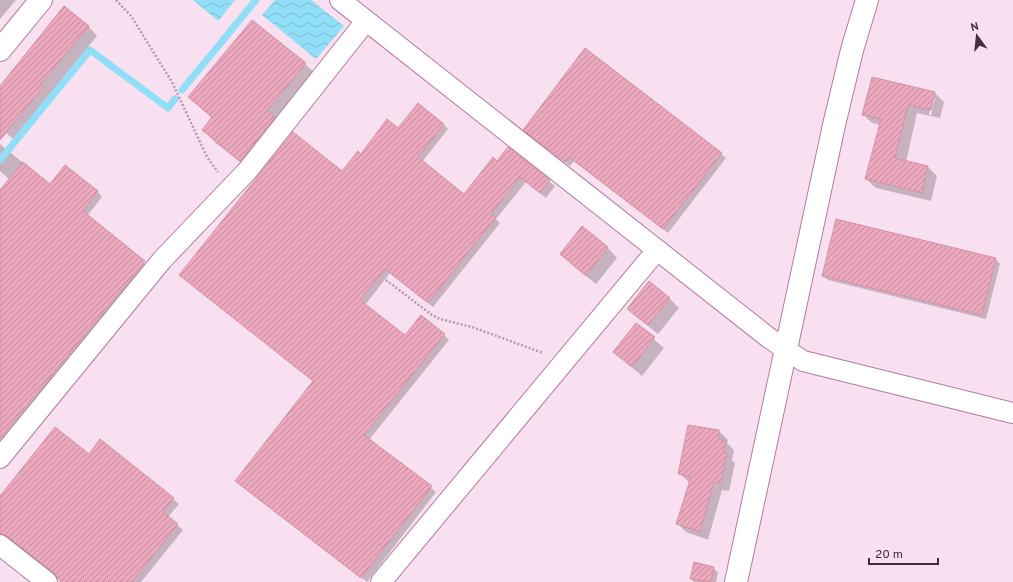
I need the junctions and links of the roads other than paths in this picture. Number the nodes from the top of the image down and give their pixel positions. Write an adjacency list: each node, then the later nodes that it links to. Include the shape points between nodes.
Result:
1 (41, 0): 5 (street)
2 (340, 0): 4 (street)
3 (867, 0): 7 (street, via 841,95)
4 (366, 21): 6 (street); 9 (street, via 248,170 162,260)
5 (0, 50)
6 (657, 250): 7 (street); 12 (street)
7 (786, 350): 8 (street, via 803,361); 13 (street)
8 (1013, 413)
9 (0, 458)
10 (0, 545): 11 (street)
11 (47, 582)
12 (381, 582)
13 (736, 582)

